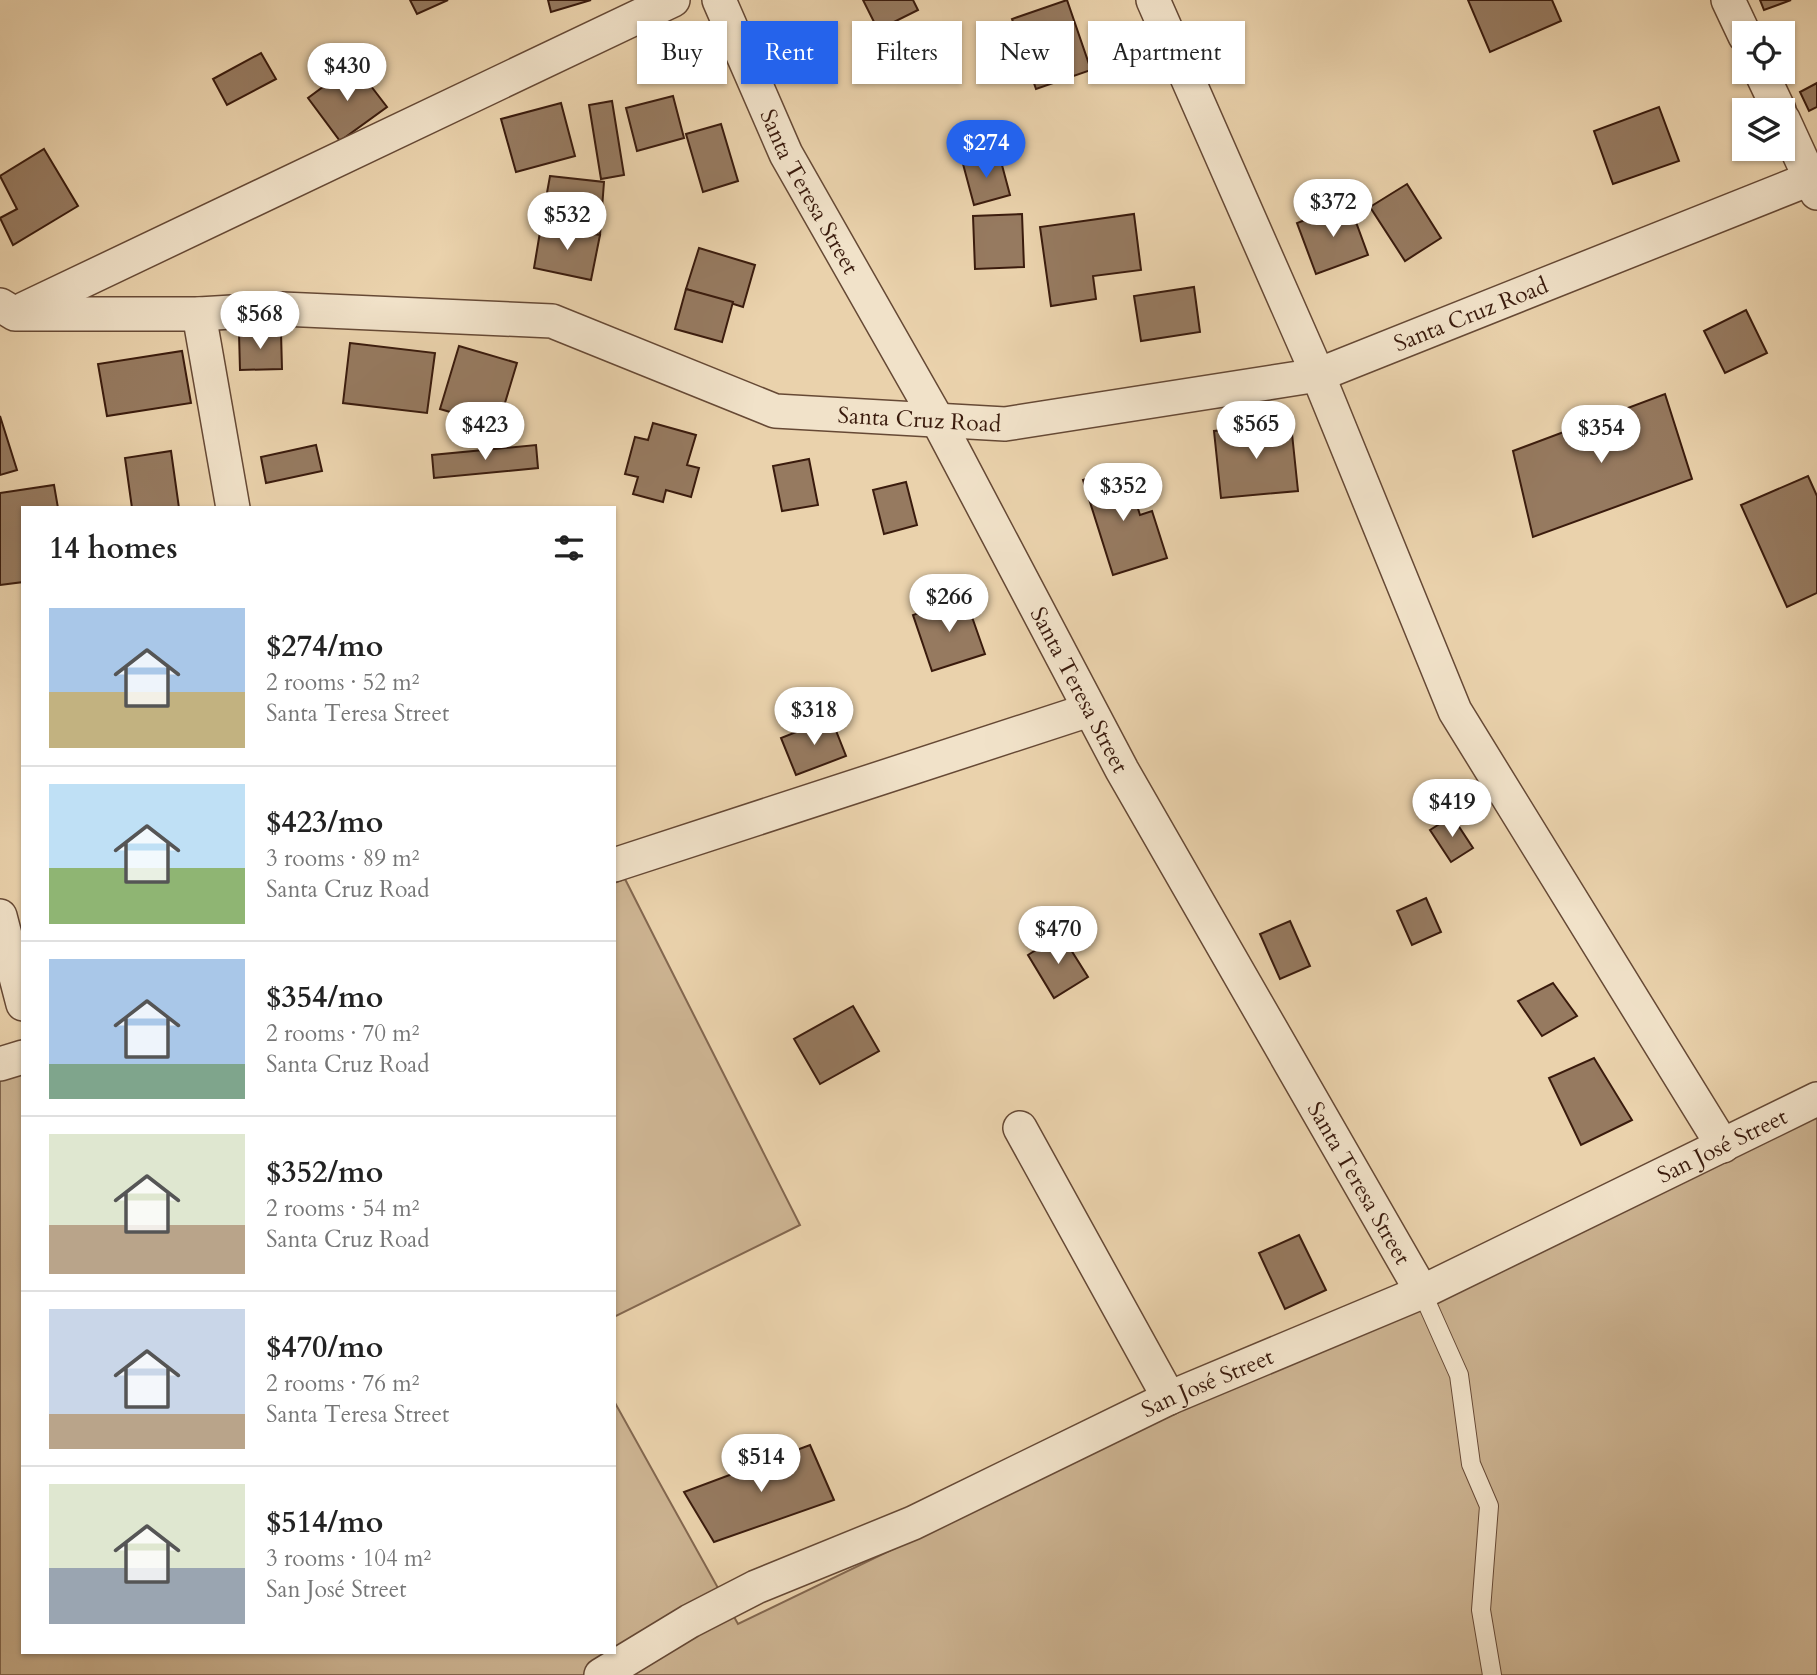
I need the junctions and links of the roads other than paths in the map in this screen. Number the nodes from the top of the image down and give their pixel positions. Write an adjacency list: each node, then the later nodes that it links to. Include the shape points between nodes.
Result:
1 (673, 0): 8 (street)
2 (719, 0): 11 (street, Santa Teresa Street, via 786,153)
3 (1153, 0): 10 (street)
4 (1728, 0): 5 (street)
5 (1738, 21)
6 (1795, 143): 7 (street)
7 (1815, 182): 10 (street, Santa Cruz Road)
8 (5, 314): 9 (street, Santa Cruz Road)
9 (199, 314): 11 (street, Santa Cruz Road, via 282,309 552,321 775,411); 12 (street)
10 (1318, 375): 11 (street, Santa Cruz Road, via 1005,425); 21 (street, via 1455,711)
11 (938, 421): 13 (street, Santa Teresa Street)
12 (233, 506)
13 (1089, 710): 14 (street); 22 (street, Santa Teresa Street)
14 (616, 864)
15 (0, 916): 16 (street)
16 (21, 996)
17 (21, 1058): 18 (street)
18 (0, 1065)
19 (1817, 1099): 21 (street, San José Street)
20 (1020, 1128): 23 (street)
21 (1723, 1146): 22 (street, San José Street)
22 (1422, 1293): 23 (street, San José Street); 25 (lane, via 1460,1375 1471,1464 1489,1506 1481,1610)
23 (1169, 1398): 24 (street, San José Street, via 913,1523 756,1587 690,1620)
24 (601, 1675)
25 (1492, 1675)

